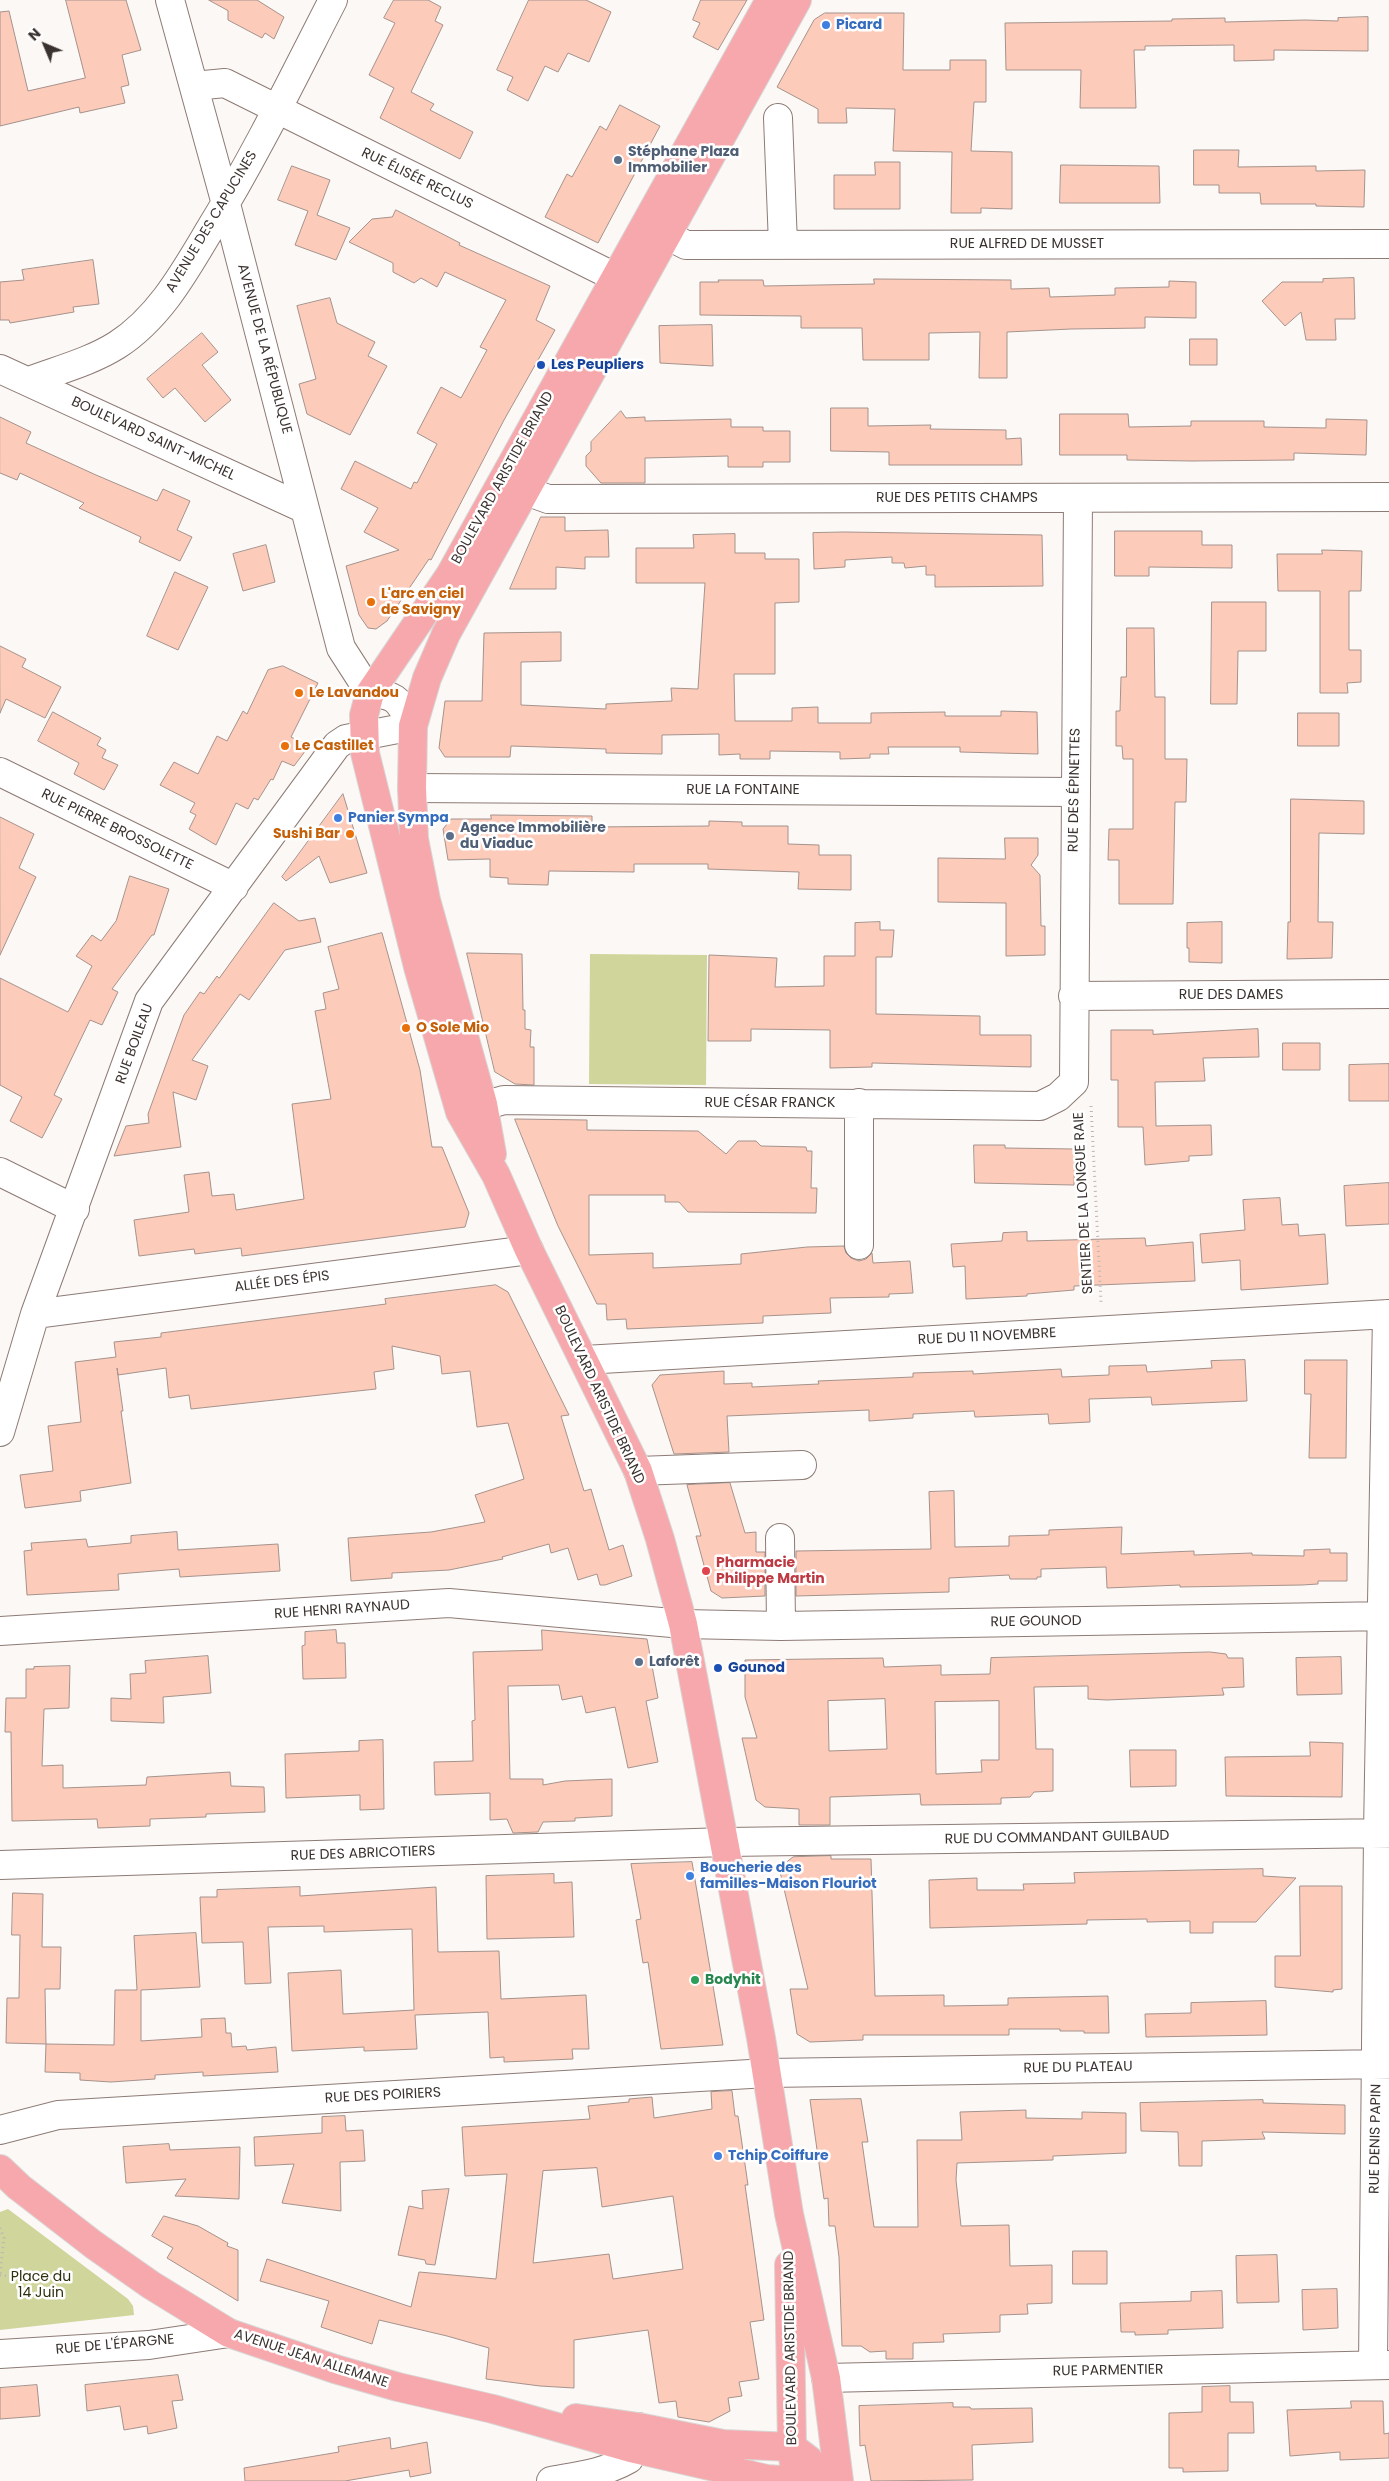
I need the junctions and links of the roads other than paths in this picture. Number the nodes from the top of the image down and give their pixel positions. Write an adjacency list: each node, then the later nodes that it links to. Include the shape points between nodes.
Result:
1 (170, 0): 5 (street, AVENUE DE LA RÉPUBLIQUE)
2 (333, 0): 6 (street, AVENUE DES CAPUCINES)
3 (770, 0): 12 (main road, BOULEVARD ARISTIDE BRIAND)
4 (797, 0): 9 (main road, BOULEVARD ARISTIDE BRIAND)
5 (194, 86): 6 (street, RUE ÉLISÉE RECLUS, via 225,83); 8 (street, AVENUE DE LA RÉPUBLIQUE)
6 (278, 110): 8 (street, AVENUE DES CAPUCINES); 12 (street, RUE ÉLISÉE RECLUS)
7 (778, 118): 10 (street)
8 (226, 204): 15 (street, AVENUE DES CAPUCINES, via 169,294 144,323 116,345); 19 (street, AVENUE DE LA RÉPUBLIQUE)
9 (667, 236): 10 (street, RUE ALFRED DE MUSSET, via 686,244); 12 (main road, BOULEVARD ARISTIDE BRIAND)
10 (783, 244): 11 (street, RUE ALFRED DE MUSSET)
11 (1389, 244)
12 (626, 283): 13 (main road, BOULEVARD ARISTIDE BRIAND); 16 (main road, BOULEVARD ARISTIDE BRIAND)
13 (568, 364): 16 (main road, via 555,410 519,477 520,486); 20 (main road, BOULEVARD ARISTIDE BRIAND, via 450,575)
14 (0, 369): 15 (street, BOULEVARD SAINT-MICHEL)
15 (29, 381): 19 (street, BOULEVARD SAINT-MICHEL)
16 (526, 491): 18 (street, RUE DES PETITS CHAMPS, via 548,499); 21 (main road, BOULEVARD ARISTIDE BRIAND, via 446,634 427,678)
17 (1389, 497): 18 (street, RUE DES PETITS CHAMPS)
18 (1078, 498): 25 (street, RUE DES ÉPINETTES)
19 (305, 509): 20 (street, AVENUE DE LA RÉPUBLIQUE, via 341,648)
20 (370, 693): 21 (street, via 390,694 399,702); 22 (main road, BOULEVARD ARISTIDE BRIAND, via 364,715)
21 (413, 726): 22 (street, RUE BOILEAU); 24 (main road, BOULEVARD ARISTIDE BRIAND)
22 (364, 736): 26 (street, RUE BOILEAU, via 346,739 337,745); 31 (main road, BOULEVARD ARISTIDE BRIAND, via 376,801 416,958)
23 (0, 772): 26 (street, RUE PIERRE BROSSOLETTE)
24 (412, 788): 25 (street, RUE LA FONTAINE); 31 (main road, BOULEVARD ARISTIDE BRIAND, via 414,839)
25 (1075, 792): 28 (street, RUE DES ÉPINETTES)
26 (234, 887): 33 (street, RUE BOILEAU, via 149,1001)
27 (1389, 994): 28 (street, RUE DES DAMES)
28 (1073, 996): 29 (street, RUE DES ÉPINETTES)
29 (1074, 1082): 30 (street, RUE CÉSAR FRANCK, via 1058,1097 1040,1106)
30 (859, 1103): 31 (street, RUE CÉSAR FRANCK, via 504,1100); 34 (street)
31 (472, 1108): 35 (main road, BOULEVARD ARISTIDE BRIAND, via 496,1175)
32 (0, 1172): 33 (street)
33 (75, 1209): 36 (street, RUE BOILEAU)
34 (858, 1245)
35 (529, 1250): 36 (street, ALLÉE DES ÉPIS); 38 (main road, BOULEVARD ARISTIDE BRIAND)
36 (34, 1314): 39 (street, RUE BOILEAU)
37 (1388, 1314): 38 (street, RUE DU 11 NOVEMBRE); 43 (street, RUE DENIS PAPIN)
38 (584, 1360): 41 (main road, BOULEVARD ARISTIDE BRIAND)
39 (0, 1432)
40 (802, 1465): 41 (street)
41 (638, 1471): 44 (main road, BOULEVARD ARISTIDE BRIAND)
42 (780, 1538): 45 (street)
43 (1386, 1616): 45 (street, RUE GOUNOD); 47 (street, RUE DENIS PAPIN)
44 (683, 1624): 45 (street, RUE GOUNOD); 46 (street, RUE HENRI RAYNAUD, via 449,1603); 48 (main road, BOULEVARD ARISTIDE BRIAND)
45 (781, 1626)
46 (0, 1632)
47 (1384, 1833): 48 (street, RUE DU COMMANDANT GUILBAUD); 50 (street, RUE DENIS PAPIN)
48 (726, 1842): 49 (street, RUE DES ABRICOTIERS); 51 (main road, BOULEVARD ARISTIDE BRIAND)
49 (0, 1865)
50 (1383, 2064): 51 (street, RUE DU PLATEAU); 57 (street, RUE DENIS PAPIN)
51 (767, 2073): 52 (street, RUE DES POIRIERS, via 58,2115); 54 (main road, BOULEVARD ARISTIDE BRIAND)
52 (0, 2130)
53 (0, 2169): 55 (main road, AVENUE JEAN ALLEMANE, via 102,2251)
54 (789, 2214): 58 (main road, BOULEVARD ARISTIDE BRIAND); 61 (main road, BOULEVARD ARISTIDE BRIAND)
55 (230, 2333): 56 (street, RUE DE L'ÉPARGNE, via 149,2344); 60 (main road, AVENUE JEAN ALLEMANE, via 398,2387)
56 (0, 2354)
57 (1381, 2365): 58 (street, RUE PARMENTIER)
58 (826, 2378): 59 (main road, BOULEVARD ARISTIDE BRIAND)
59 (831, 2420): 61 (main road); 63 (main road, BOULEVARD ARISTIDE BRIAND)
60 (634, 2438): 61 (main road, AVENUE JEAN ALLEMANE, via 723,2444); 62 (street, via 629,2459 617,2466)
61 (803, 2470)
62 (551, 2481)
63 (839, 2481)

